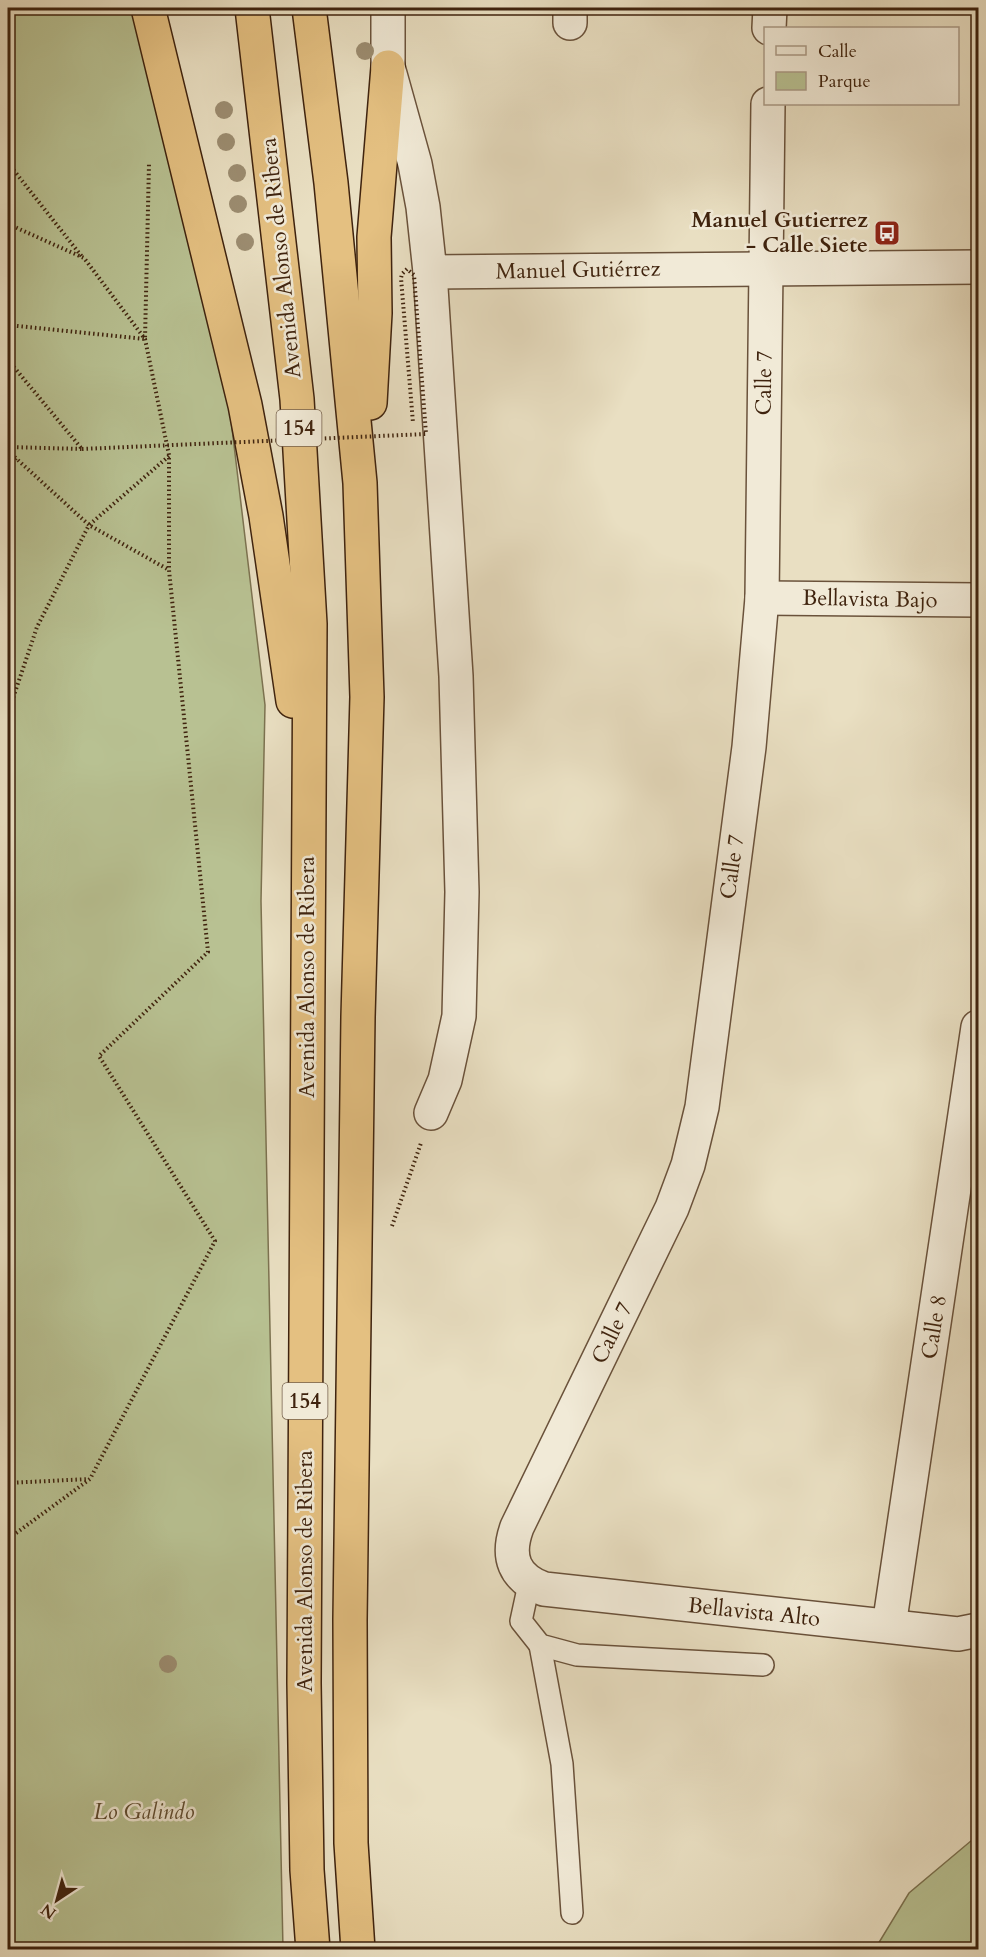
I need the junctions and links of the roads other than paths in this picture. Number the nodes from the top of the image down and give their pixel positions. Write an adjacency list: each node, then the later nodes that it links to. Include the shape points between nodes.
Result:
1 (148, 8): 15 (highway, via 245,405 284,627)
2 (252, 8): 15 (highway, Avenida Alonso de Ribera / 154, via 286,289 306,520 310,624)
3 (309, 8): 12 (highway, Avenida Alonso de Ribera / 154, via 333,194)
4 (388, 8): 7 (street)
5 (770, 8): 6 (street)
6 (769, 27)
7 (388, 67): 11 (street, via 415,164); 12 (highway, via 375,225 371,386)
8 (768, 105): 10 (street, Calle 7)
9 (978, 267): 10 (street, Manuel Gutiérrez)
10 (765, 268): 11 (street, Manuel Gutiérrez); 13 (street, Calle 7)
11 (430, 272): 17 (street, via 456,676 462,892 459,1016 445,1080)
12 (360, 483): 25 (highway, Avenida Alonso de Ribera / 154, via 367,696 358,1017 350,1718 351,1843)
13 (762, 597): 14 (street, Bellavista Bajo); 18 (street, Calle 7, via 749,747 696,1136 668,1217 517,1527 511,1552)
14 (978, 600)
15 (308, 852): 24 (highway, Avenida Alonso de Ribera / 154, via 304,1683 307,1870)
16 (978, 1027): 19 (street, Calle 8)
17 (431, 1113)
18 (529, 1584): 19 (street, Bellavista Alto, via 567,1592); 21 (lane, via 521,1621)
19 (889, 1626): 20 (street, Bellavista Alto, via 958,1634)
20 (978, 1630)
21 (540, 1645): 22 (lane, via 577,1655); 23 (lane, via 562,1764)
22 (763, 1665)
23 (572, 1913)
24 (313, 1950)
25 (358, 1950)

